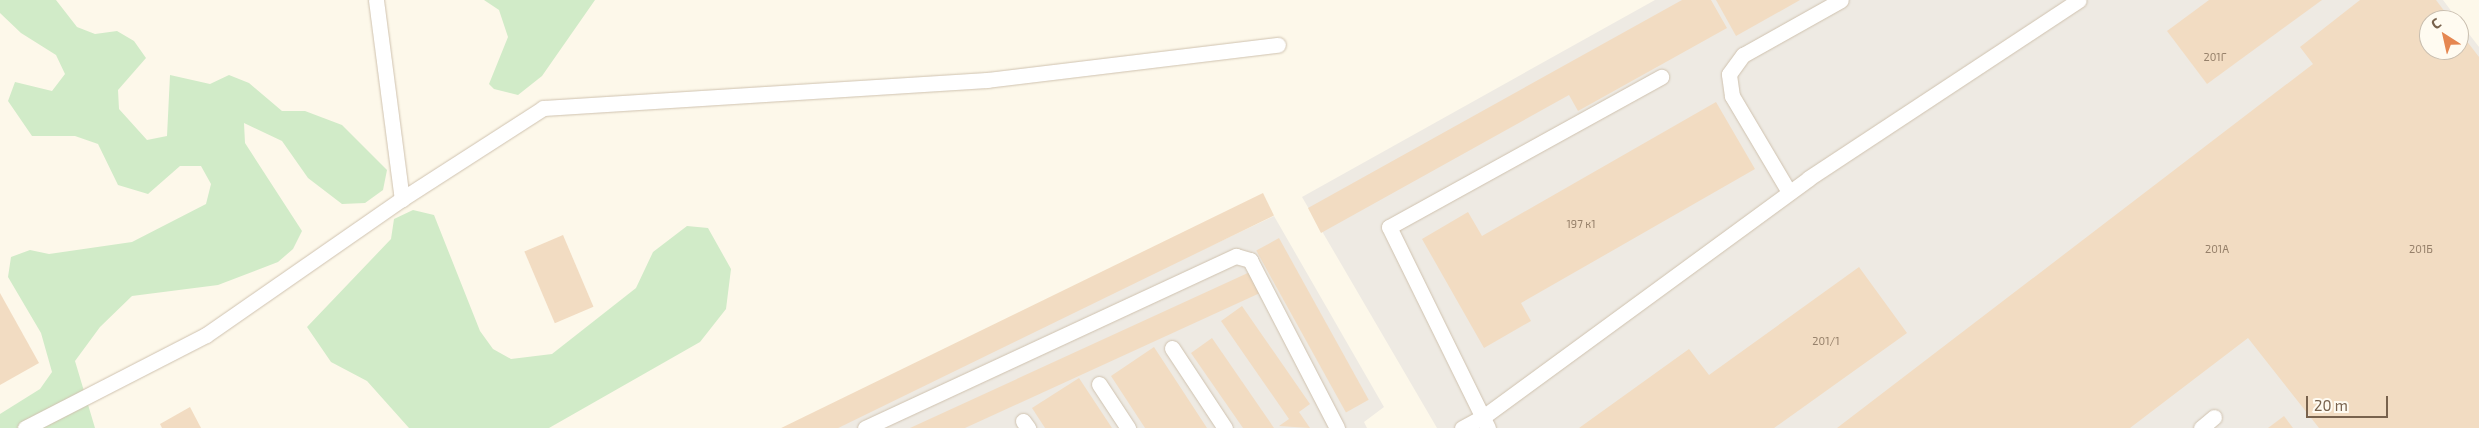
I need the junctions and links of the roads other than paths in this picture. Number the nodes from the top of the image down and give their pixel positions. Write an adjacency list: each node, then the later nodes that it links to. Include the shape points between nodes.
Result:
1 (376, 0): 7 (lane)
2 (1841, 0): 6 (lane, via 1744,54 1729,74 1732,96)
3 (2079, 0): 6 (lane)
4 (1278, 45): 7 (lane, via 987,80 543,108)
5 (1662, 77): 11 (lane, via 1389,227)
6 (1789, 192): 11 (lane)
7 (402, 199): 12 (lane, via 206,335)
8 (1172, 348): 15 (lane)
9 (1099, 384): 14 (lane)
10 (2214, 417): 18 (lane)
11 (1485, 423): 17 (lane)
12 (25, 428)
13 (865, 428): 16 (lane, via 1236,256 1250,260)
14 (1128, 428)
15 (1225, 428)
16 (1338, 428)
17 (1462, 428)
18 (2201, 428)

